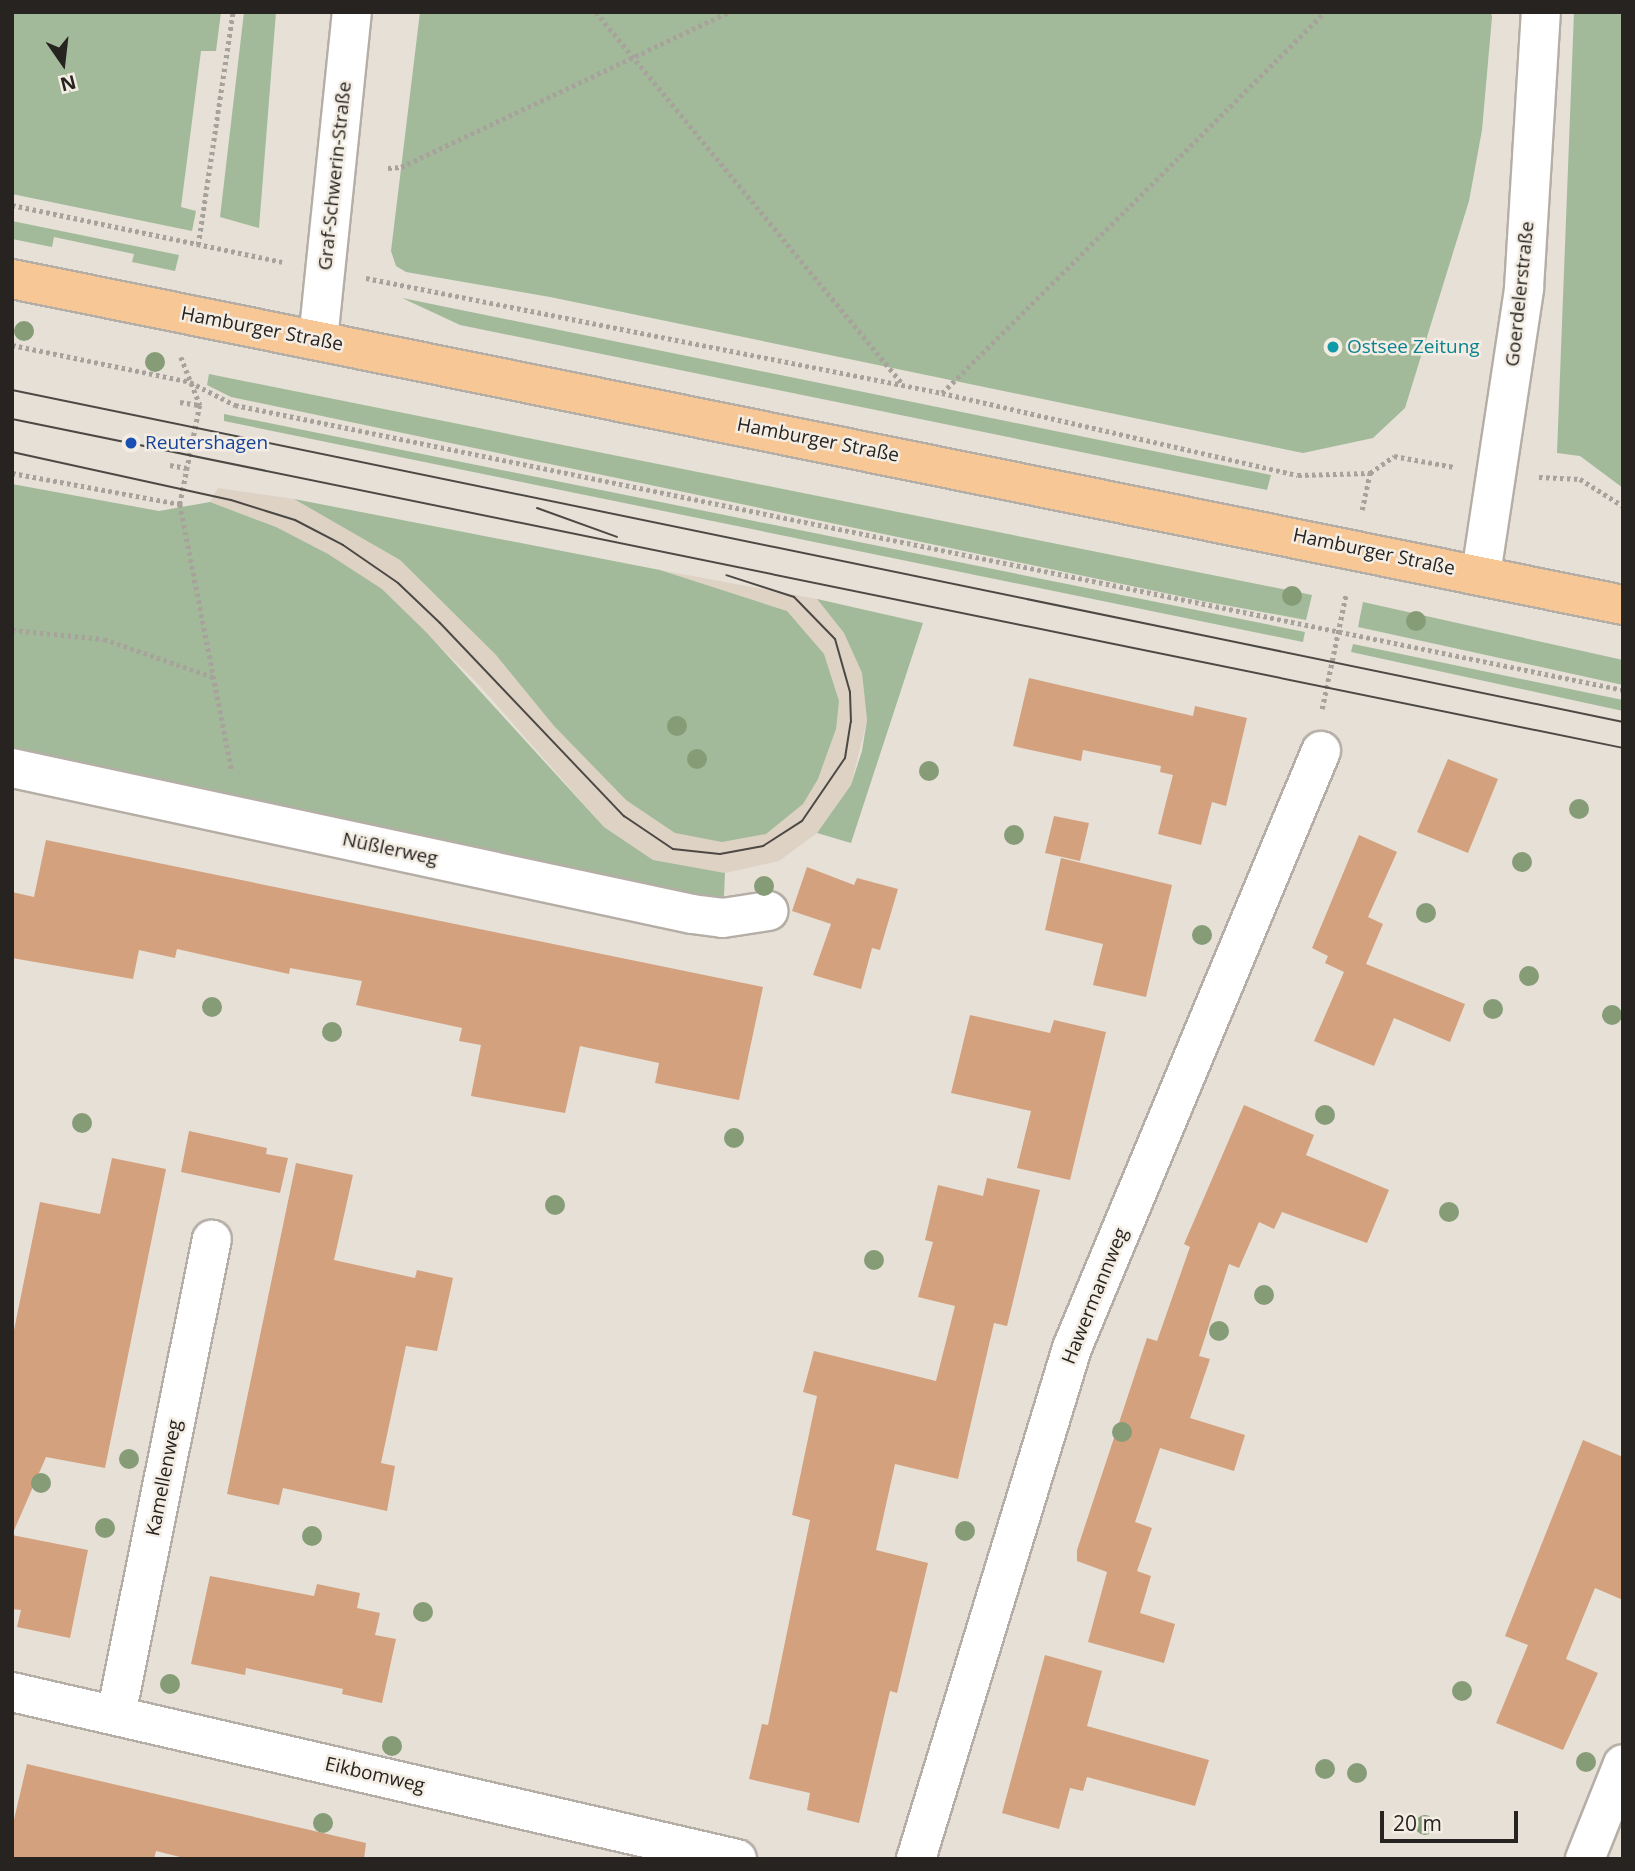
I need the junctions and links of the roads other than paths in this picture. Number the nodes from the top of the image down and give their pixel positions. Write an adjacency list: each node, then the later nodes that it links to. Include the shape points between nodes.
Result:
1 (352, 12): 4 (street, Graf-Schwerin-Straße)
2 (1541, 12): 5 (street, Goerdelerstraße, via 1524,288)
3 (12, 279): 4 (main road, Hamburger Straße)
4 (318, 340): 5 (main road, Hamburger Straße)
5 (1481, 574): 6 (main road, Hamburger Straße)
6 (1623, 605)
7 (1321, 751): 15 (street, Hawermannweg, via 1072,1348)
8 (12, 768): 9 (street, Nüßlerweg, via 692,914 723,918)
9 (768, 911)
10 (212, 1240): 12 (street, Kamellenweg)
11 (12, 1692): 12 (street, Eikbomweg)
12 (116, 1715): 14 (street, Eikbomweg)
13 (1623, 1764): 16 (street)
14 (737, 1859)
15 (916, 1859)
16 (1585, 1859)

